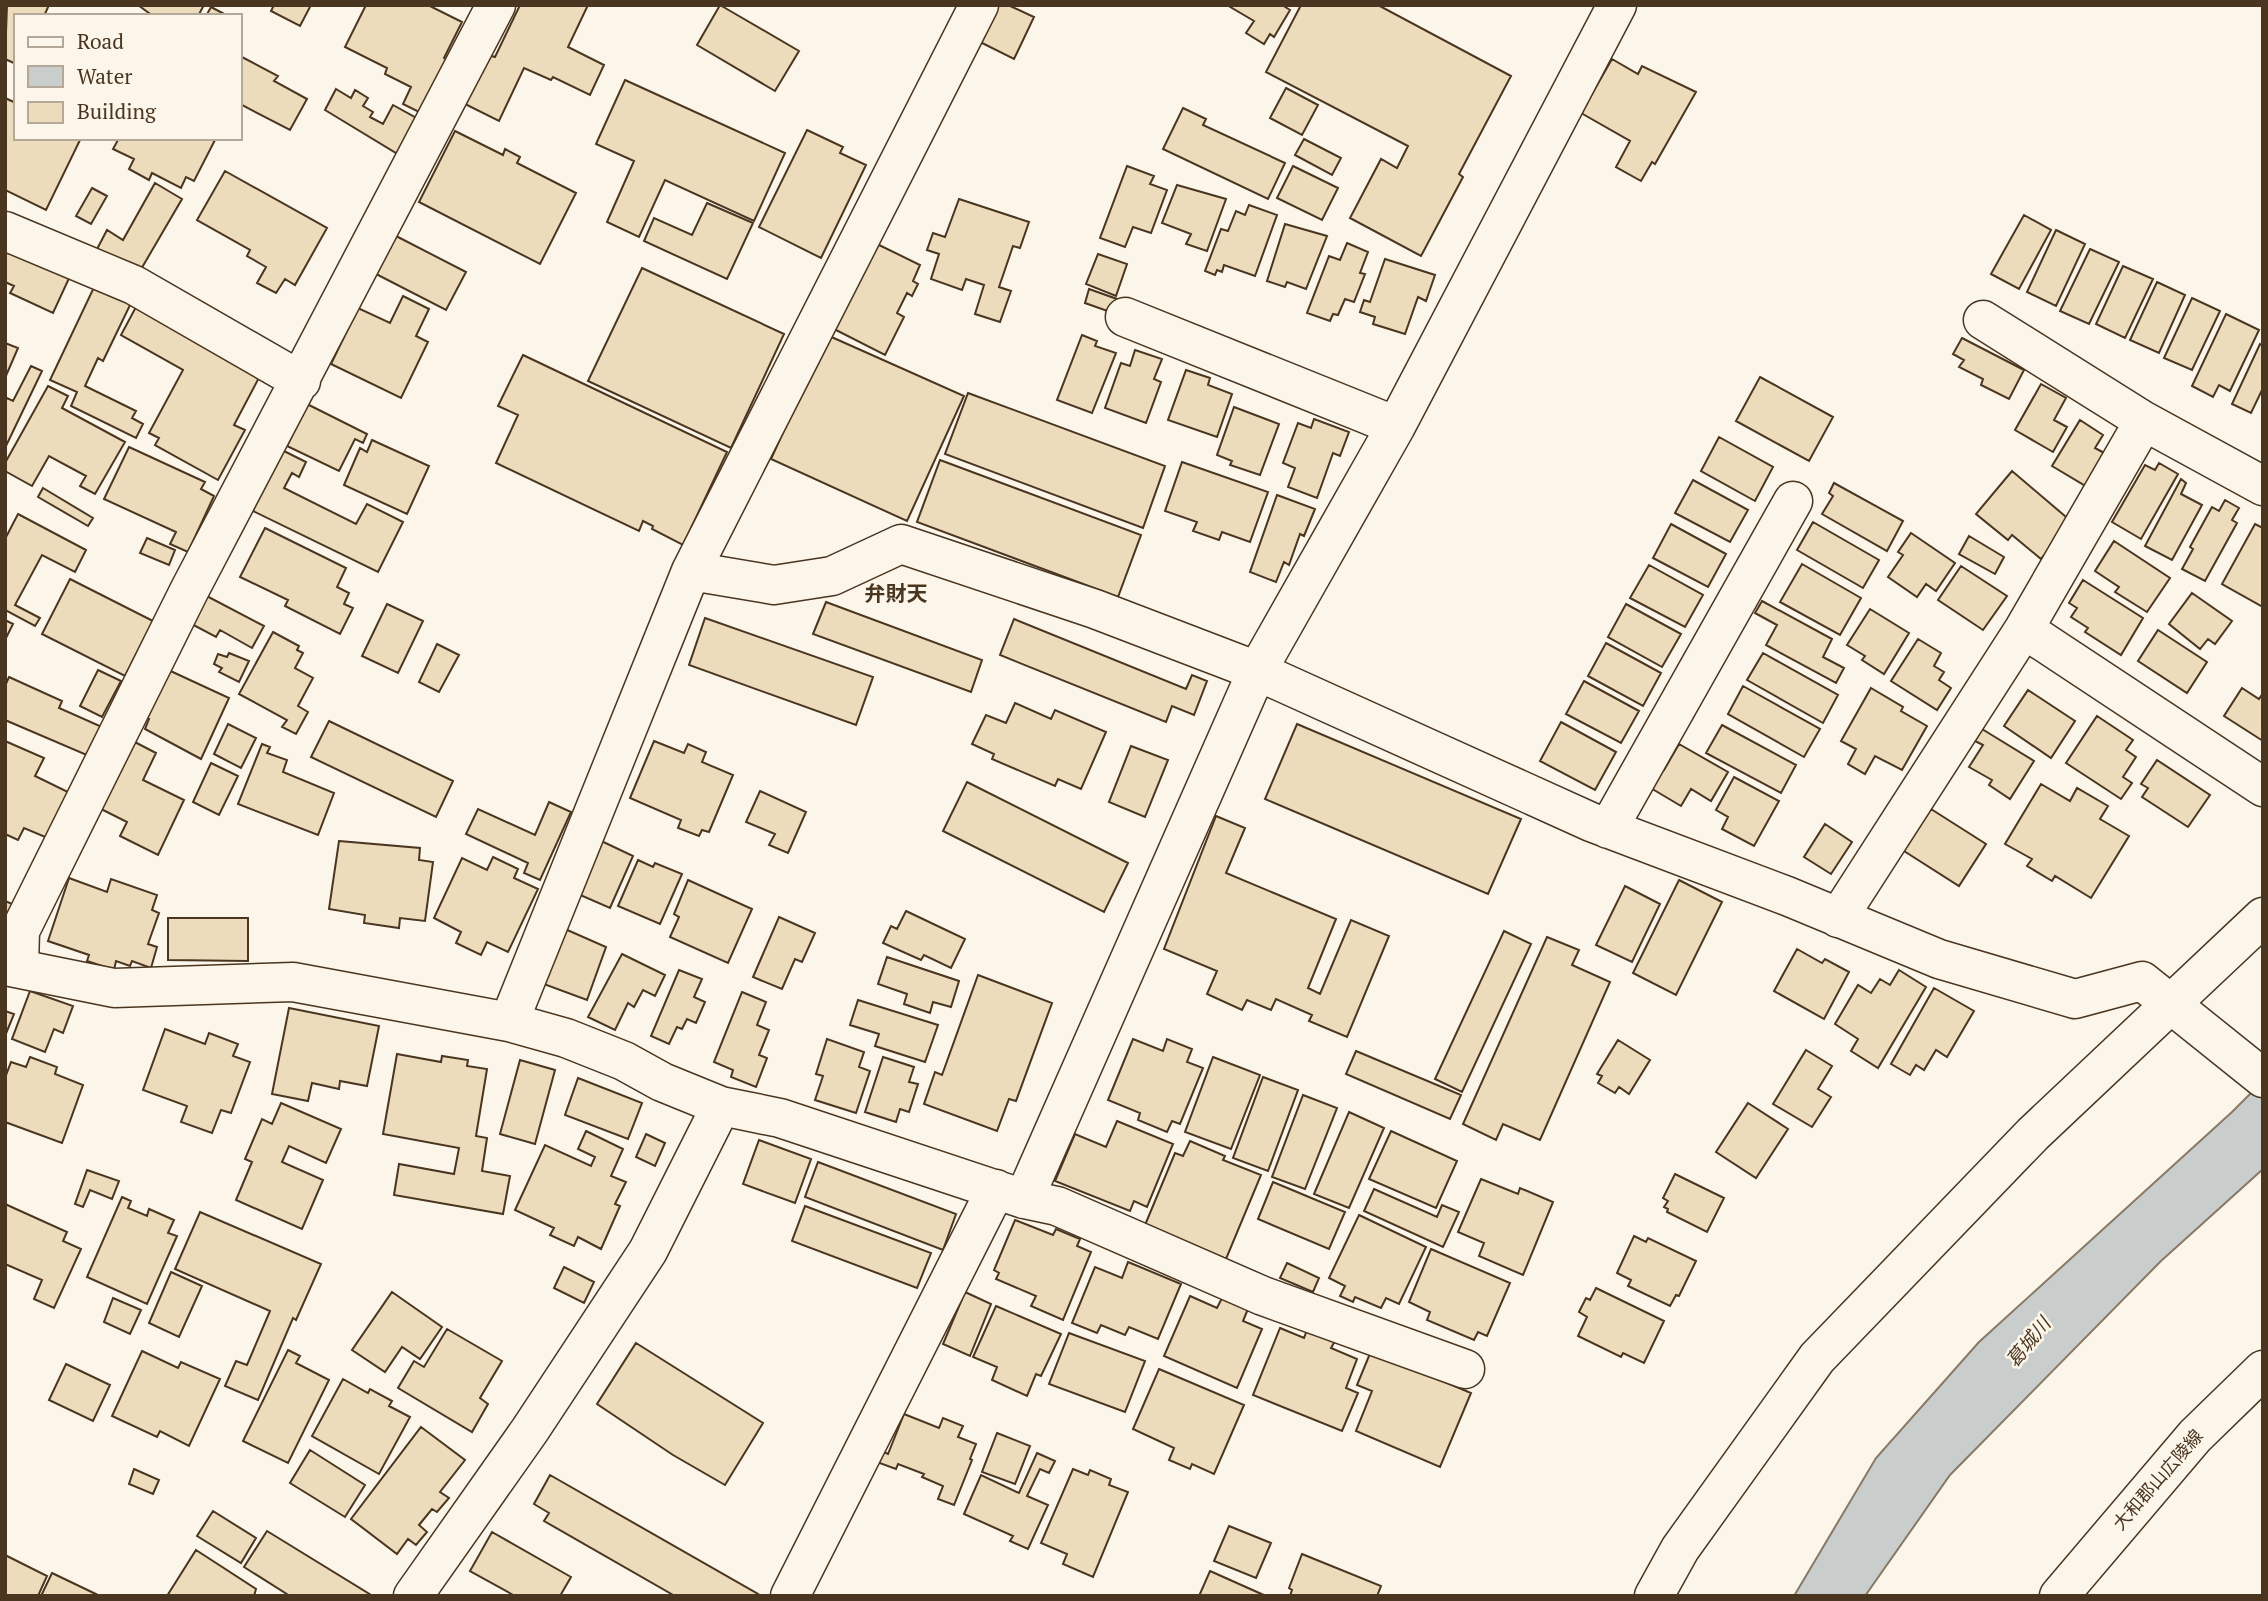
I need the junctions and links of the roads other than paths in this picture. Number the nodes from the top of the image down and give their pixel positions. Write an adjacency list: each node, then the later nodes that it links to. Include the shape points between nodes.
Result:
1 (496, 5): 7 (street)
2 (979, 5): 12 (street)
3 (1617, 5): 9 (street)
4 (5, 230): 7 (street, via 134,285)
5 (1125, 317): 9 (street)
6 (1983, 320): 8 (street)
7 (301, 381): 19 (street, via 189,592 20,931)
8 (2144, 421): 10 (street); 13 (street)
9 (1396, 426): 14 (street)
10 (2263, 486)
11 (1793, 501): 16 (street)
12 (691, 571): 14 (street, via 774,585 832,576 901,544); 21 (street)
13 (2024, 629): 15 (street); 18 (street)
14 (1257, 671): 16 (street); 24 (street)
15 (2263, 787)
16 (1608, 828): 18 (street)
17 (2263, 917): 20 (street)
18 (1838, 918): 20 (street, via 1939,960 2075,999 2142,981)
19 (12, 966): 21 (street, via 114,988 293,982)
20 (2180, 1010): 22 (street); 29 (street, via 2033,1134 1817,1358 1680,1549)
21 (509, 1022): 23 (street, via 566,1038)
22 (2263, 1077)
23 (721, 1105): 24 (street, via 780,1118); 27 (street, via 640,1263)
24 (1010, 1194): 25 (street, via 1057,1206 1263,1297); 28 (street)
25 (1465, 1368)
26 (2263, 1370): 30 (street, 大和郡山広陵線, via 2195,1436)
27 (413, 1596)
28 (790, 1596)
29 (1654, 1596)
30 (2059, 1596)

